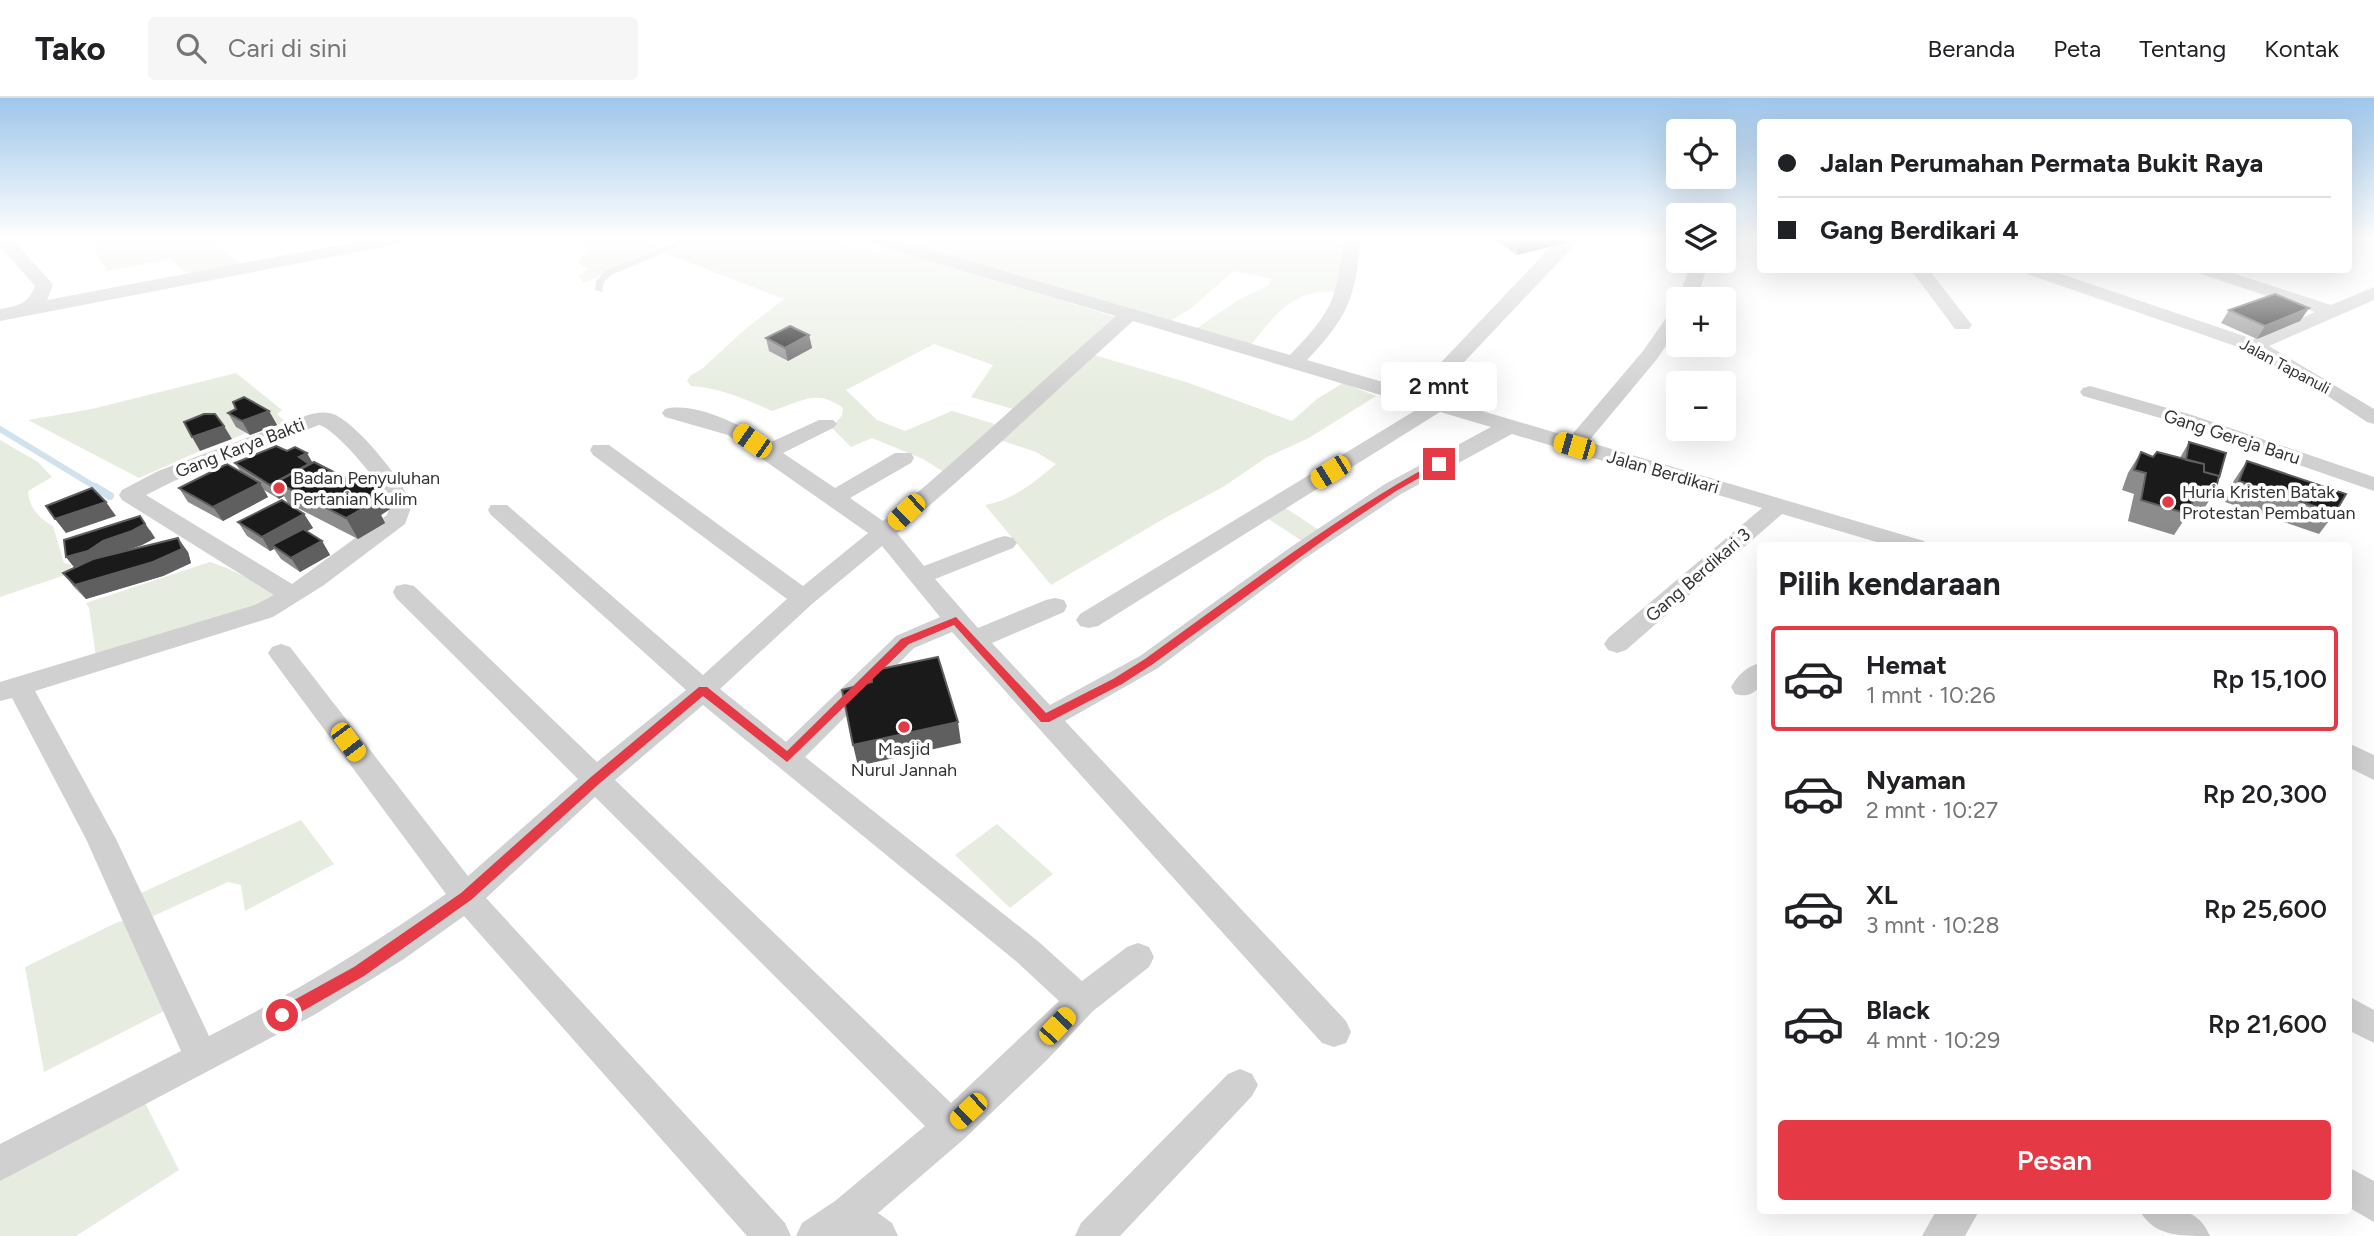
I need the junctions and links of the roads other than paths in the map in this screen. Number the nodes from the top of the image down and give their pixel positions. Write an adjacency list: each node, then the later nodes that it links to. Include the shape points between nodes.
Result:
1 (42, 291): 10 (street)
2 (123, 291): 10 (street)
3 (1058, 291): 12 (street)
4 (1344, 291): 17 (street, via 1332,321)
5 (1524, 291): 19 (street)
6 (1936, 291): 14 (street)
7 (2095, 291): 16 (street, Jalan Tapanuli)
8 (2271, 291): 11 (street)
9 (2374, 293): 11 (street)
10 (29, 309): 13 (street)
11 (2334, 312): 16 (street)
12 (1128, 314): 17 (street, Jalan Berdikari); 32 (street)
13 (0, 315)
14 (1962, 325)
15 (1666, 332): 24 (street)
16 (2255, 346): 21 (street, Jalan Tapanuli)
17 (1293, 363): 19 (street, Jalan Berdikari)
18 (2090, 392): 28 (street, Gang Gereja Baru, via 2185,419)
19 (1426, 403): 23 (street, Jalan Berdikari); 40 (street)
20 (672, 413): 26 (street, via 736,430)
21 (2374, 418)
22 (826, 424): 26 (street)
23 (1508, 427): 24 (street, Jalan Berdikari); 46 (street, via 1393,489 1149,662)
24 (1574, 446): 30 (street, Jalan Berdikari)
25 (601, 450): 38 (street)
26 (767, 452): 29 (street)
27 (903, 458): 29 (street)
28 (2374, 484)
29 (834, 498): 32 (street)
30 (1779, 505): 33 (street, Jalan Berdikari); 42 (street, Gang Berdikari 3)
31 (499, 510): 45 (street)
32 (884, 533): 35 (street); 38 (street)
33 (1897, 542)
34 (1005, 543): 35 (street)
35 (918, 577): 41 (street)
36 (405, 592): 50 (street)
37 (291, 594): 37 (street, Gang Karya Bakti, via 204,541 130,495 166,476 315,419 333,422 391,490 400,512 397,519); 44 (street, Gang Karya Bakti, via 255,615)
38 (803, 598): 45 (street)
39 (1055, 606): 41 (street)
40 (1089, 620)
41 (965, 630): 46 (street); 48 (street, via 905,642)
42 (1617, 644)
43 (281, 653): 51 (street)
44 (9, 689): 57 (street, via 101,839)
45 (703, 690): 48 (street); 50 (street)
46 (1045, 719): 56 (street)
47 (2352, 755): 49 (street)
48 (787, 758): 53 (street)
49 (2374, 769)
50 (595, 780): 51 (street); 59 (street)
51 (466, 897): 57 (street, via 359,972); 66 (street)
52 (1138, 957): 53 (street)
53 (1082, 1001): 59 (street)
54 (2352, 1014): 55 (street)
55 (2374, 1028)
56 (1334, 1032)
57 (201, 1056): 60 (street)
58 (1240, 1085): 69 (street)
59 (951, 1127): 63 (street)
60 (0, 1163)
61 (2352, 1188): 62 (street)
62 (2374, 1203)
63 (848, 1214): 67 (street); 68 (street)
64 (1957, 1214): 70 (street)
65 (2163, 1214): 71 (street)
66 (772, 1236)
67 (815, 1236)
68 (879, 1236)
69 (1094, 1236)
70 (1941, 1236)
71 (2191, 1236)

